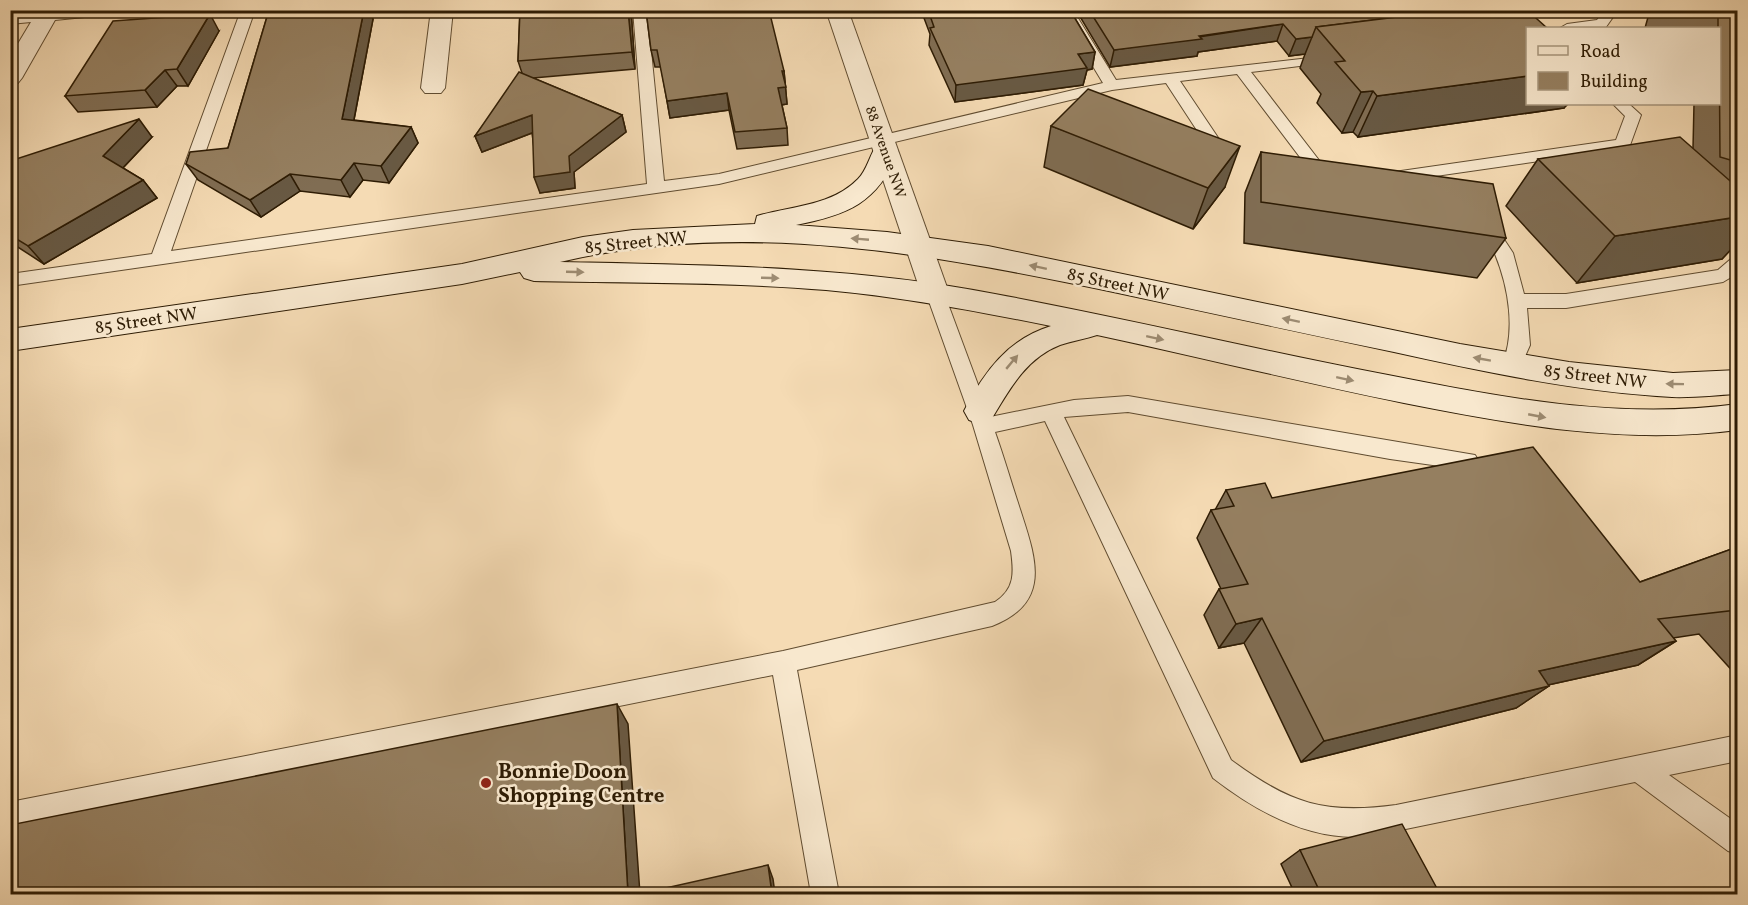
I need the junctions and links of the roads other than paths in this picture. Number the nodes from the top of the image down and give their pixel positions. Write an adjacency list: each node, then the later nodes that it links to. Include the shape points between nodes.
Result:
1 (96, 10): 8 (street)
2 (248, 10): 28 (lane)
3 (442, 10): 16 (street)
4 (640, 10): 24 (lane)
5 (837, 10): 19 (street, 88 Avenue NW)
6 (1066, 10): 15 (lane)
7 (1611, 10): 10 (lane, via 1601,24)
8 (46, 14): 9 (street); 13 (street)
9 (10, 17)
10 (1582, 27)
11 (1348, 56): 12 (lane)
12 (1241, 69): 14 (lane); 23 (lane)
13 (10, 78)
14 (1170, 78): 15 (lane); 21 (lane)
15 (1112, 85): 19 (lane)
16 (433, 88)
17 (1621, 105): 18 (lane, via 1634,115 1623,144)
18 (1614, 145): 20 (lane); 22 (lane)
19 (884, 146): 24 (lane); 26 (street, via 879,172 871,184 842,203); 27 (street, 88 Avenue NW)
20 (1632, 159)
21 (1229, 167)
22 (1394, 177)
23 (1328, 182)
24 (656, 188): 28 (lane)
25 (1475, 208): 33 (lane, via 1504,253)
26 (712, 234): 27 (street, 85 Street NW, one-way to 26, via 795,235); 30 (street, 85 Street NW, via 582,248)
27 (918, 244): 32 (street, 88 Avenue NW); 36 (street, 85 Street NW, one-way to 27)
28 (159, 259): 31 (lane)
29 (1737, 262): 33 (lane, via 1723,276 1566,301)
30 (496, 269): 32 (street, 85 Street NW, one-way to 32, via 787,278); 35 (street, 85 Street NW)
31 (10, 280)
32 (935, 293): 34 (street, 85 Street NW); 40 (lane)
33 (1517, 301): 36 (lane, via 1520,345)
34 (1098, 326): 39 (street, 85 Street NW, one-way to 39, via 1546,418 1670,426); 40 (street, one-way to 34, via 1005,370 1033,343 1047,336)
35 (10, 340)
36 (1512, 365): 37 (street, 85 Street NW, one-way to 36, via 1673,385)
37 (1736, 384)
38 (1051, 412): 40 (lane); 41 (lane, via 1128,404 1390,451); 44 (lane, via 1222,769 1252,792 1300,816 1401,828)
39 (1737, 417)
40 (983, 418): 42 (lane, via 1024,563 1024,581 1014,601 1009,607 971,622)
41 (1468, 461)
42 (783, 662): 45 (lane); 47 (lane)
43 (1737, 748): 44 (lane)
44 (1639, 769): 46 (lane)
45 (10, 816)
46 (1737, 841)
47 (825, 894)

